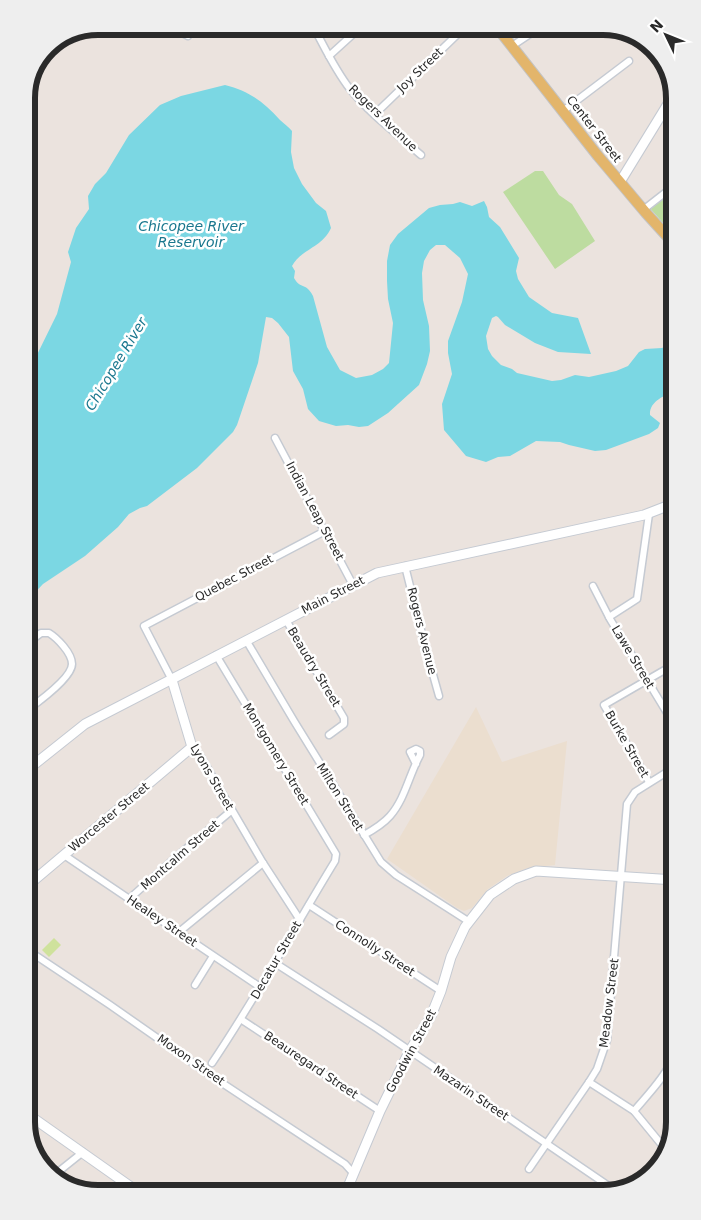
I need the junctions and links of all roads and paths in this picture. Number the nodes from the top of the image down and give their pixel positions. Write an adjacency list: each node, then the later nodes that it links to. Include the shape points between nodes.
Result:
1 (318, 35): 7 (street, Rogers Avenue)
2 (352, 35): 7 (street)
3 (457, 35): 11 (street, Joy Street)
4 (503, 35): 6 (main road, Center Street)
5 (528, 35): 6 (street)
6 (512, 46): 10 (main road, Center Street)
7 (329, 56): 11 (street, Rogers Avenue, via 350,89)
8 (629, 61): 10 (street)
9 (666, 107): 13 (main road)
10 (563, 111): 13 (main road, Center Street)
11 (374, 114): 12 (street, Rogers Avenue)
12 (421, 155)
13 (620, 182): 15 (main road, Center Street)
14 (666, 192): 15 (street)
15 (643, 210): 16 (main road, Center Street)
16 (666, 235)
17 (276, 438): 20 (street, Indian Leap Street)
18 (666, 507): 19 (main road, Main Street)
19 (649, 514): 21 (main road, Main Street); 24 (street, via 638,599)
20 (325, 531): 22 (street, Indian Leap Street); 26 (street, Quebec Street)
21 (405, 566): 22 (main road, Main Street, via 377,573); 33 (street, Rogers Avenue)
22 (353, 584): 25 (main road, Main Street)
23 (593, 586): 24 (street, Lawe Street)
24 (609, 617): 32 (street, Lawe Street)
25 (286, 620): 28 (main road, Main Street); 36 (street, Beaudry Street, via 344,718 344,724)
26 (144, 626): 31 (street, Lyons Street)
27 (35, 637): 34 (street, via 45,632 52,634 72,665 59,684)
28 (246, 640): 29 (main road, Main Street); 43 (street, Milton Street)
29 (216, 655): 31 (main road, Main Street); 44 (street, Montgomery Street)
30 (666, 669): 32 (street)
31 (172, 680): 37 (main road, Lyons Street); 38 (main road, Main Street, via 84,724)
32 (647, 680): 35 (street, Lawe Street); 41 (street, Burke Street, via 604,705)
33 (439, 696)
34 (35, 704)
35 (666, 711)
36 (329, 735)
37 (192, 747): 42 (street, Lyons Street); 45 (main road, Worcester Street)
38 (35, 764)
39 (416, 764): 43 (street, via 390,817)
40 (666, 772): 41 (street, Meadow Street)
41 (649, 782): 47 (street, Meadow Street, via 635,792 627,804)
42 (231, 811): 46 (street, Lyons Street); 50 (street, Montcalm Street)
43 (364, 835): 53 (street, Milton Street, via 392,872)
44 (336, 854): 51 (street, Decatur Street)
45 (64, 855): 48 (main road, Worcester Street); 50 (street, Healey Street)
46 (263, 863): 52 (street, Lyons Street); 54 (street)
47 (621, 876): 49 (main road, Goodwin Street); 53 (main road, Goodwin Street, via 536,871 514,878 490,895); 65 (street, Meadow Street, via 607,1040)
48 (35, 879)
49 (666, 879)
50 (130, 899): 54 (street, Healey Street)
51 (309, 905): 52 (street, Decatur Street); 60 (street, Connolly Street)
52 (300, 920): 57 (street, Decatur Street)
53 (468, 921): 60 (main road, Goodwin Street, via 451,957)
54 (179, 932): 56 (street, Healey Street)
55 (35, 955): 74 (street, Moxon Street, via 344,1164)
56 (213, 956): 58 (street); 59 (street, Healey Street)
57 (275, 963): 59 (street, Decatur Street); 62 (street, Mazarin Street)
58 (195, 985)
59 (260, 987): 61 (street, Decatur Street)
60 (441, 990): 62 (main road, Goodwin Street, via 431,1016)
61 (242, 1020): 63 (street, Decatur Street); 66 (street, Beauregard Street)
62 (409, 1052): 66 (main road, Goodwin Street); 69 (street, Mazarin Street)
63 (212, 1063)
64 (666, 1072): 67 (street)
65 (589, 1082): 67 (street); 69 (street, Meadow Street)
66 (380, 1111): 74 (main road, Goodwin Street)
67 (634, 1111): 70 (street)
68 (35, 1119): 71 (main road)
69 (546, 1144): 72 (street, Meadow Street); 77 (street, Mazarin Street)
70 (662, 1145)
71 (83, 1152): 73 (street); 75 (main road)
72 (529, 1169)
73 (59, 1171)
74 (354, 1174): 76 (main road, Goodwin Street)
75 (127, 1185)
76 (349, 1185)
77 (606, 1185)

